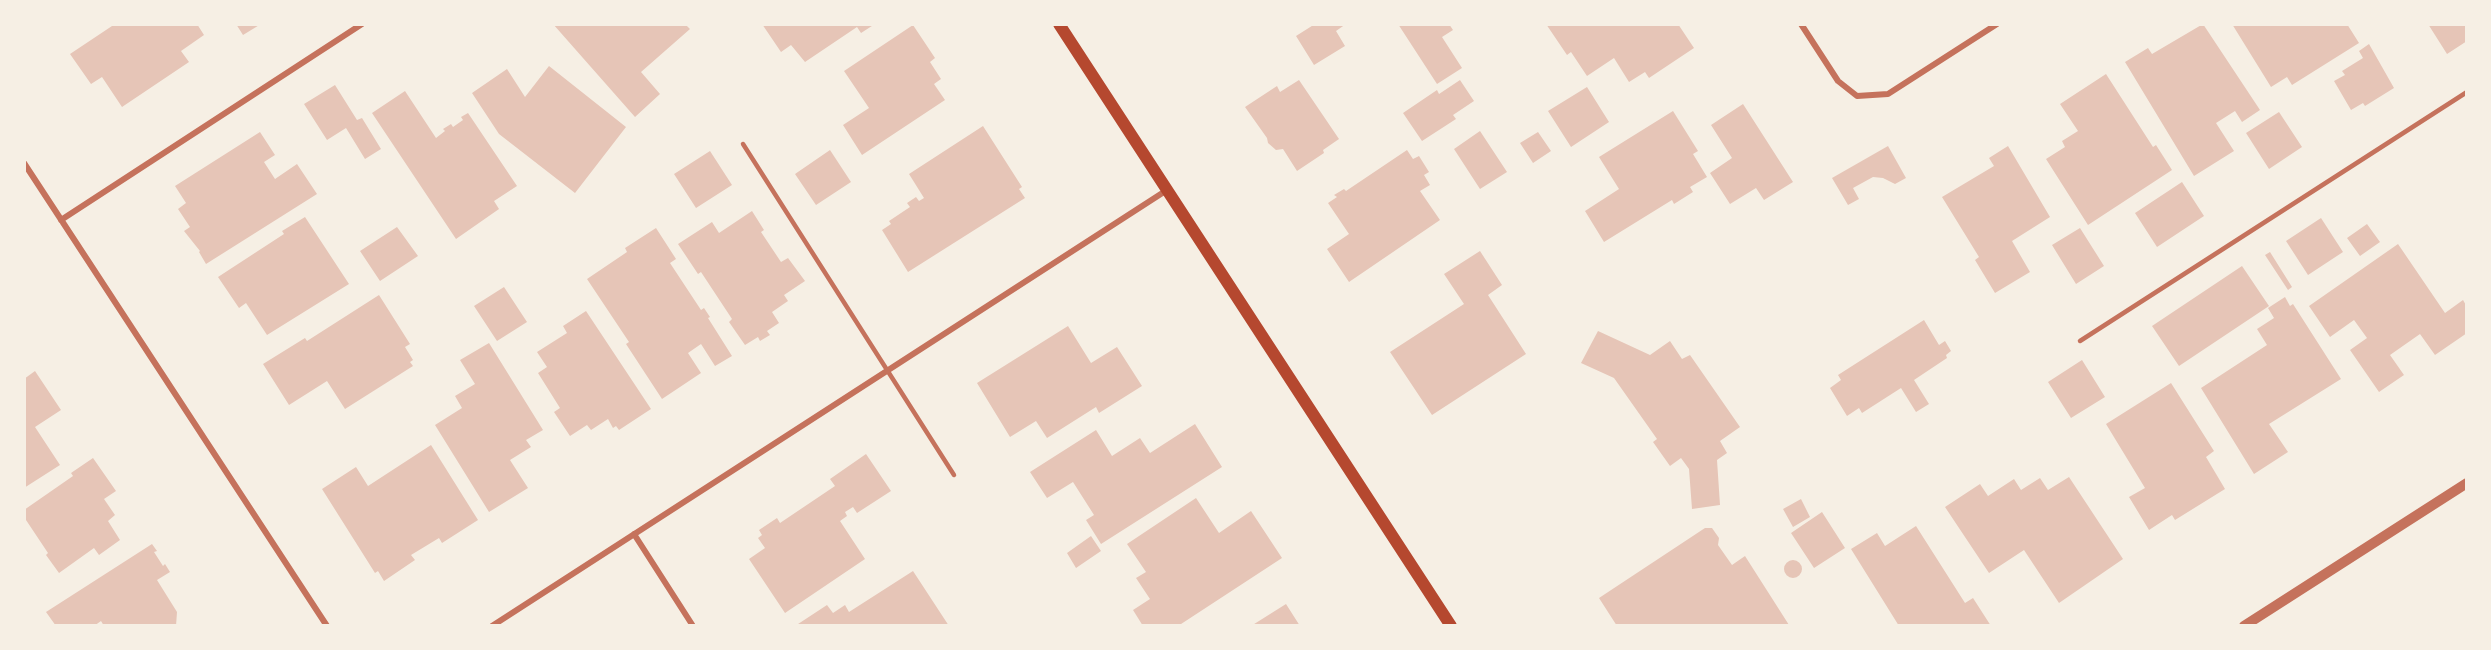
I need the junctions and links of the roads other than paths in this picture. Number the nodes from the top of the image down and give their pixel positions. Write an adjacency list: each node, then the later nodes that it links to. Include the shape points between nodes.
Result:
1 (362, 24): 9 (street)
2 (1059, 24): 8 (main road)
3 (1801, 24): 4 (street, via 1838,81 1857,96 1888,94)
4 (1997, 24)
5 (2467, 92): 10 (lane)
6 (743, 144): 11 (lane)
7 (24, 163): 9 (street)
8 (1167, 190): 11 (street); 18 (main road)
9 (62, 220): 15 (street)
10 (2080, 341)
11 (888, 369): 12 (lane); 14 (street)
12 (954, 475)
13 (2467, 483): 19 (street)
14 (634, 534): 16 (street); 17 (street)
15 (327, 626)
16 (492, 626)
17 (693, 626)
18 (1451, 626)
19 (2244, 626)

